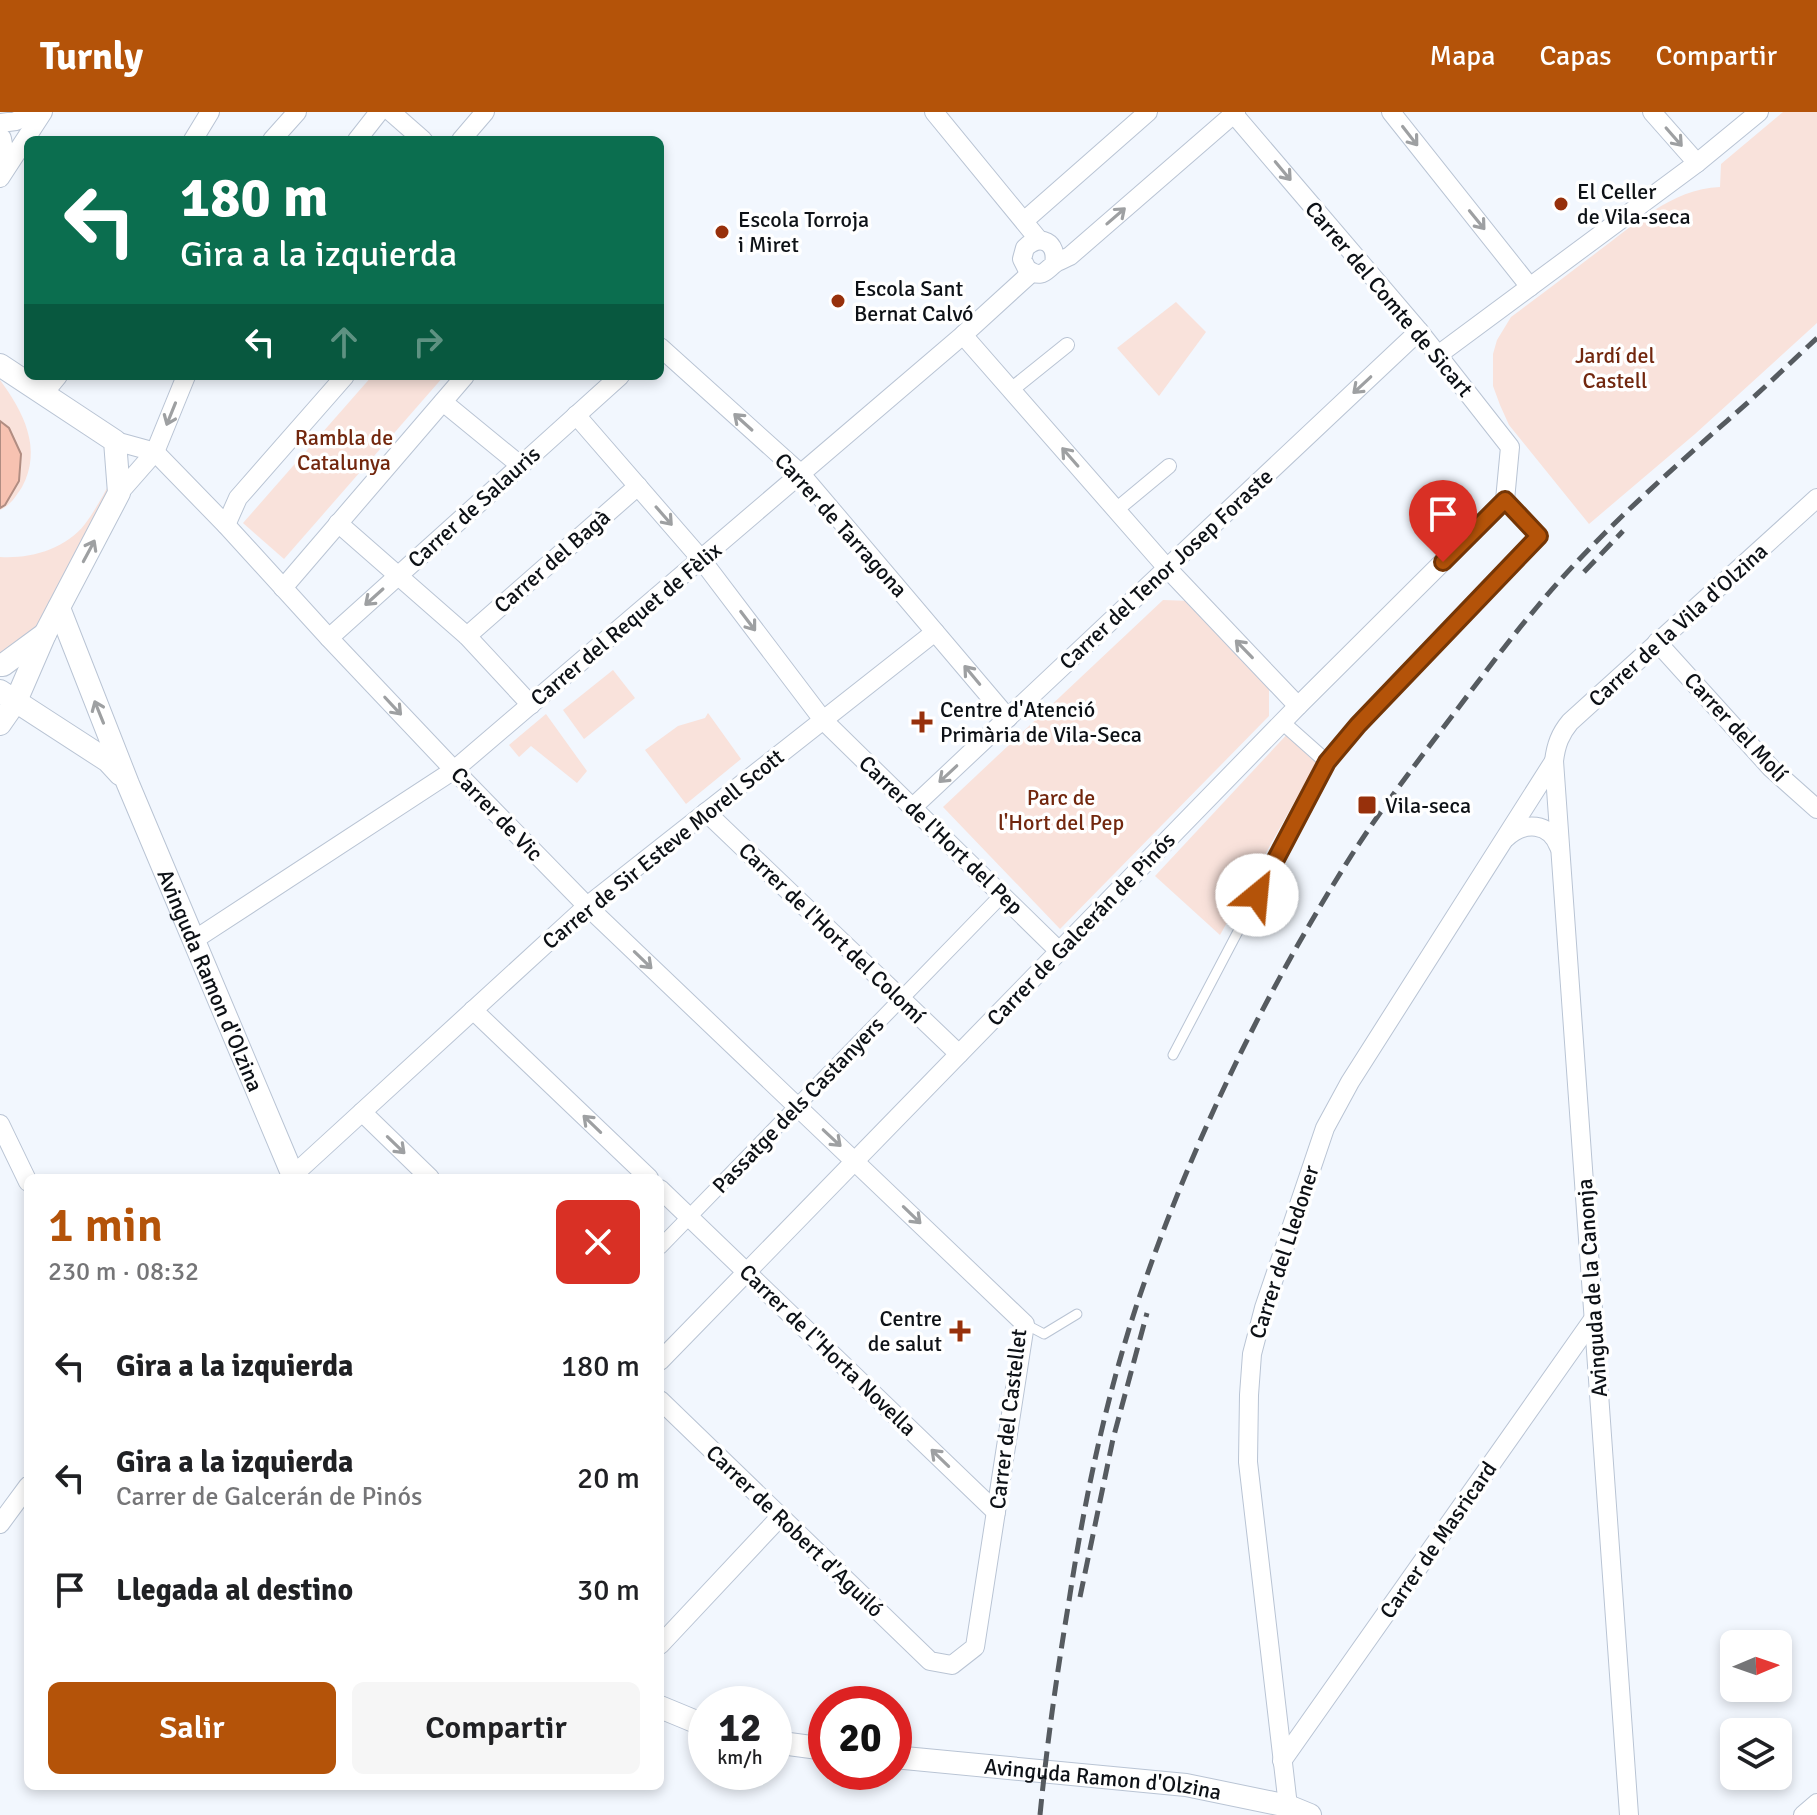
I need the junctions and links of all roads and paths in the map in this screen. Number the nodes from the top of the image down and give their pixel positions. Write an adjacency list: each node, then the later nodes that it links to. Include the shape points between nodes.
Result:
1 (34, 112): 14 (street)
2 (43, 112): 15 (street)
3 (210, 112): 16 (street)
4 (297, 112): 17 (street)
5 (379, 112): 18 (street)
6 (391, 112): 19 (street)
7 (485, 112): 20 (street)
8 (934, 112): 26 (street)
9 (1148, 112): 26 (street)
10 (1391, 112): 30 (street, one-way to 30)
11 (1652, 112): 24 (street, one-way to 24)
12 (1759, 112): 24 (street)
13 (1234, 113): 28 (street, one-way to 13, via 1070,256); 31 (street, Carrer del Comte de Sicart, one-way to 31)
14 (0, 123)
15 (27, 136)
16 (195, 136)
17 (276, 136)
18 (360, 136)
19 (418, 136)
20 (464, 136)
21 (0, 139): 23 (street)
22 (24, 141): 25 (street)
23 (0, 161)
24 (1697, 163): 30 (street)
25 (0, 178)
26 (1024, 221): 27 (street)
27 (1039, 240): 28 (street, via 1053,248); 29 (street, via 1023,253)
28 (1054, 264): 29 (street, via 1047,272)
29 (1031, 273): 32 (street, Carrer del Requet de Fèlix)
30 (1530, 287): 35 (street)
31 (1419, 331): 35 (street, Carrer del Comte de Sicart); 61 (street, Carrer del Tenor Josep Foraste, one-way to 61)
32 (963, 335): 43 (street); 50 (street, Carrer del Requet de Fèlix)
33 (1067, 345): 43 (street)
34 (664, 351): 50 (street, Carrer de Tarragona, one-way to 34)
35 (1438, 355): 56 (street, Carrer del Comte de Sicart, via 1510,447)
36 (0, 365): 37 (street)
37 (24, 374)
38 (184, 380): 47 (street, one-way to 47)
39 (341, 380): 54 (street)
40 (462, 380): 44 (street)
41 (615, 380): 45 (street, Carrer de Salauris)
42 (51, 385): 46 (street)
43 (1011, 390): 57 (street, one-way to 43)
44 (443, 402): 48 (street); 58 (street)
45 (576, 415): 48 (street, Carrer de Salauris); 51 (street, Carrer de l'Hort del Pep)
46 (115, 441): 47 (street); 53 (street)
47 (155, 452): 52 (street, Carrer de Vic); 53 (street)
48 (520, 465): 62 (street, Carrer de Salauris)
49 (1169, 466): 57 (street)
50 (801, 474): 60 (street, Carrer del Requet de Fèlix); 65 (street, Carrer de Tarragona)
51 (638, 486): 60 (street, Carrer de l'Hort del Pep, one-way to 60); 67 (street, Carrer del Bagà)
52 (190, 488): 54 (street, via 216,500); 59 (street, Carrer de Vic)
53 (119, 493): 64 (street, one-way to 53)
54 (238, 498): 59 (street)
55 (1817, 498): 69 (street, Carrer de la Vila d'Olzina)
56 (1505, 500): 73 (street, Carrer de Galcerán de Pinós); 79 (lane, via 1539,536)
57 (1116, 510): 61 (street)
58 (338, 523): 62 (street); 63 (street)
59 (226, 525): 63 (street, Carrer de Vic)
60 (701, 559): 72 (street, Carrer del Requet de Fèlix); 75 (street, Carrer de l'Hort del Pep, one-way to 75)
61 (1167, 568): 73 (street, one-way to 61); 74 (street, Carrer del Tenor Josep Foraste)
62 (398, 575): 67 (street); 68 (street, Carrer de Salauris, one-way to 68)
63 (283, 588): 68 (street, Carrer de Vic)
64 (59, 608): 66 (street); 81 (street, Avinguda Ramon d'Olzina, one-way to 64)
65 (935, 632): 74 (street, Carrer de Tarragona, one-way to 65); 75 (street, Carrer de Sir Esteve Morell Scott)
66 (45, 634): 70 (street); 71 (street)
67 (467, 636): 72 (street)
68 (329, 638): 80 (street, Carrer de Vic, one-way to 80)
69 (1657, 642): 78 (street, Carrer de la Vila d'Olzina, via 1570,722); 83 (street, Carrer del Molí, via 1771,768)
70 (0, 665)
71 (8, 696): 77 (street); 81 (street, Avinguda Ramon d'Olzina, via 108,761)
72 (531, 705): 80 (street, Carrer del Requet de Fèlix)
73 (1298, 706): 76 (street, Carrer de Galcerán de Pinós)
74 (1008, 718): 82 (street, Carrer del Tenor Josep Foraste, one-way to 82)
75 (823, 720): 82 (street, Carrer de l'Hort del Pep); 84 (street, Carrer de Sir Esteve Morell Scott)
76 (1282, 722): 79 (street); 90 (street, Carrer de Galcerán de Pinós)
77 (0, 724)
78 (1554, 761): 85 (street, Carrer del Lledoner); 86 (street, Avinguda de la Canonja)
79 (1327, 762): 94 (lane)
80 (454, 770): 88 (street, Carrer de Vic); 89 (street, Carrer del Requet de Fèlix)
81 (128, 784): 89 (street, Avinguda Ramon d'Olzina)
82 (913, 807): 87 (street, Carrer de l'Hort del Pep)
83 (1817, 809)
84 (706, 812): 88 (street, Carrer de Sir Esteve Morell Scott); 91 (street, Carrer de l'Hort del Colomí)
85 (1502, 843): 86 (street, via 1518,828 1537,826 1553,836); 122 (street, Carrer del Lledoner, via 1325,1128 1252,1354 1248,1462)
86 (1561, 852): 109 (street, Avinguda de la Canonja)
87 (1002, 895): 90 (street, Carrer de l'Hort del Pep); 91 (street, Passatge dels Castanyers)
88 (587, 906): 92 (street, Carrer de Sir Esteve Morell Scott); 95 (street, Carrer de Vic, one-way to 95)
89 (194, 940): 100 (street, Avinguda Ramon d'Olzina)
90 (1059, 951): 93 (street, Carrer de Galcerán de Pinós)
91 (902, 998): 93 (street, Carrer de l'Hort del Colomí); 95 (street, Passatge dels Castanyers)
92 (473, 1010): 96 (street, Carrer de Sir Esteve Morell Scott); 103 (street, one-way to 92)
93 (959, 1054): 98 (street, Carrer de Galcerán de Pinós)
94 (1173, 1055)
95 (797, 1106): 98 (street, Carrer de Vic, one-way to 98); 105 (street, Passatge dels Castanyers)
96 (362, 1112): 101 (street, Carrer de Sir Esteve Morell Scott); 102 (street, one-way to 102)
97 (0, 1124): 99 (street)
98 (855, 1161): 107 (street, Carrer de Galcerán de Pinós); 110 (street, Carrer del Castellet, one-way to 110)
99 (24, 1174)
100 (292, 1174)
101 (296, 1174)
102 (426, 1174)
103 (645, 1174)
104 (664, 1193): 105 (street, Carrer de l''Horta Novella)
105 (689, 1217): 106 (street, Passatge dels Castanyers); 107 (street, Carrer de l''Horta Novella)
106 (664, 1243)
107 (747, 1272): 111 (street, Carrer de Galcerán de Pinós); 114 (street, Carrer de l''Horta Novella, one-way to 107)
108 (1077, 1314): 110 (lane, via 1044,1334)
109 (1594, 1318): 122 (street, Carrer de Masricard); 126 (street, Avinguda de la Canonja)
110 (1025, 1324): 114 (street, Carrer del Castellet)
111 (664, 1357)
112 (664, 1404): 115 (street, Carrer de Robert d'Aguiló)
113 (24, 1491): 116 (street)
114 (996, 1512): 118 (street, Carrer del Castellet, via 975,1647 952,1665)
115 (780, 1517): 117 (street); 118 (street, Carrer de Robert d'Aguiló)
116 (0, 1524)
117 (664, 1641)
118 (930, 1661)
119 (664, 1709): 120 (street)
120 (688, 1719)
121 (912, 1759): 124 (street, Avinguda Ramon d'Olzina, via 1186,1785)
122 (1282, 1761): 124 (street, Carrer del Lledoner)
123 (1817, 1803): 127 (street)
124 (1288, 1806): 125 (street, Avinguda Ramon d'Olzina)
125 (1310, 1815)
126 (1629, 1815)
127 (1803, 1815)

